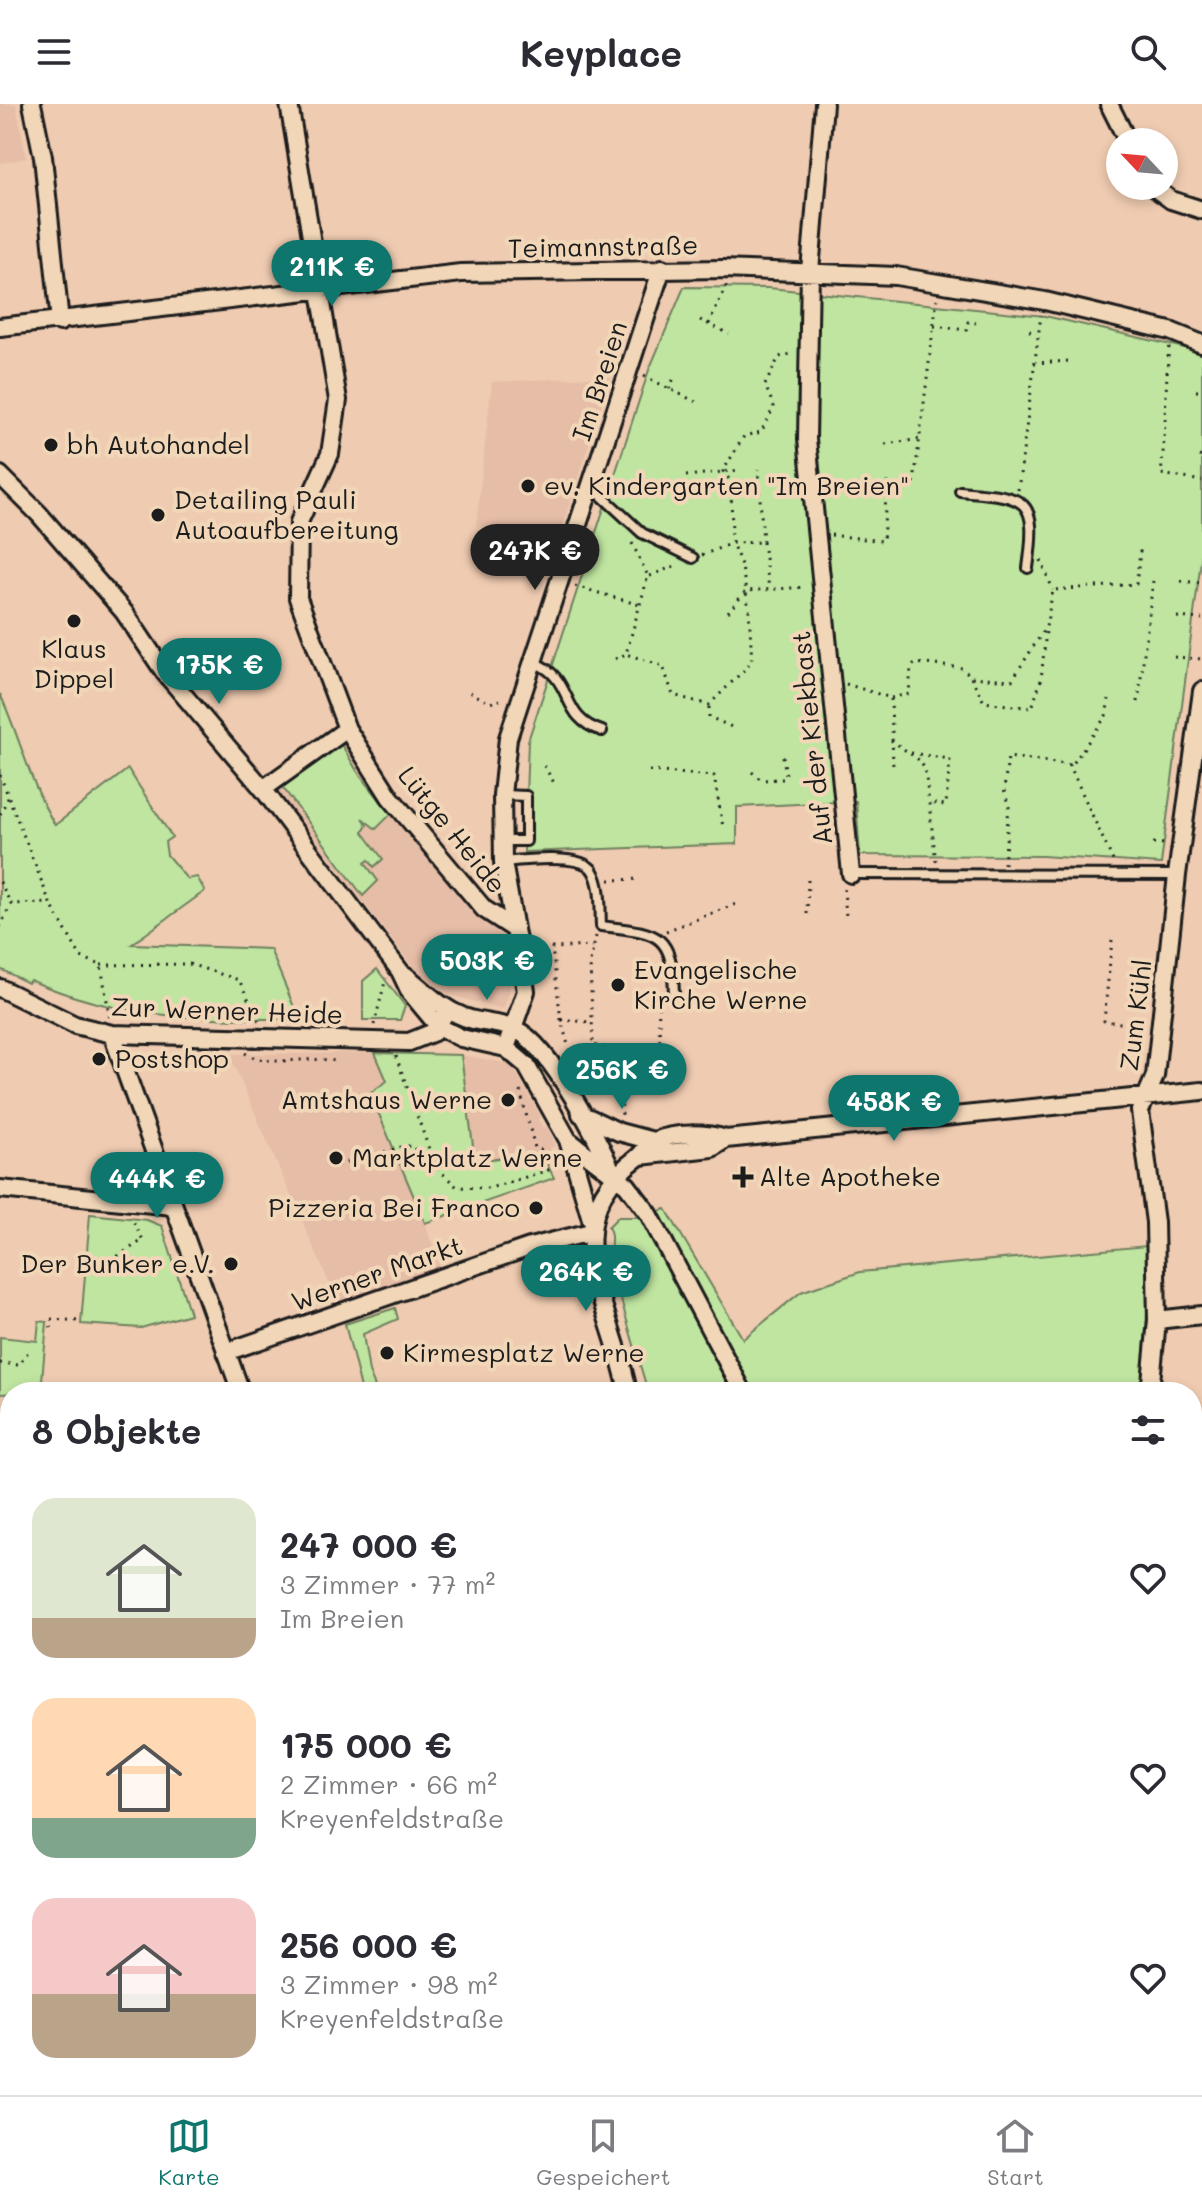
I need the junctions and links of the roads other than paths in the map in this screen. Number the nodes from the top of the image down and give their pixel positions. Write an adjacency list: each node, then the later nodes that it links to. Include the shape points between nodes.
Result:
1 (32, 104): 11 (street, via 43,157)
2 (289, 104): 10 (street, Lütge Heide)
3 (824, 104): 9 (street, Auf der Kiekbast)
4 (1109, 104): 5 (street)
5 (1121, 128)
6 (1171, 200): 7 (street)
7 (1202, 210)
8 (662, 268): 9 (street, Teimannstraße); 10 (street, Teimannstraße, via 461,273); 15 (street, Im Breien)
9 (810, 271): 13 (street, Teimannstraße, via 896,276 1045,301 1170,331); 31 (street, Auf der Kiekbast, via 807,439)
10 (322, 289): 11 (street, Teimannstraße); 22 (street, Lütge Heide, via 338,400 330,454 299,522 298,598)
11 (60, 322): 12 (street, Teimannstraße)
12 (0, 327)
13 (1202, 344)
14 (0, 475): 24 (street, via 94,576 165,673)
15 (591, 486): 17 (lane, via 642,533); 19 (street, Im Breien)
16 (960, 491): 18 (lane, via 1017,497 1030,513)
17 (693, 558)
18 (1028, 568)
19 (533, 662): 23 (lane, via 551,669 581,722); 25 (street, Im Breien, via 508,738)
20 (1202, 691): 21 (street, Zum Kühl)
21 (1201, 708): 30 (street, Zum Kühl)
22 (347, 729): 24 (street); 32 (street, Lütge Heide, via 390,797 462,885 484,909)
23 (602, 731)
24 (263, 789): 33 (street)
25 (502, 795): 26 (street, Im Breien); 27 (lane, via 526,796)
26 (501, 817): 27 (lane); 28 (street, Im Breien)
27 (526, 818): 28 (lane, via 526,841)
28 (502, 841): 29 (street, Im Breien)
29 (503, 862): 32 (street, Im Breien); 35 (lane, via 578,860 592,867 601,926 655,935 673,956)
30 (1177, 875): 31 (lane, Auf der Kiekbast, via 1003,873); 42 (street, Zum Kühl, via 1155,1076)
31 (846, 880)
32 (513, 928): 38 (street, Lütge Heide, via 526,991)
33 (396, 965): 36 (street); 37 (street)
34 (0, 988): 39 (street, Zur Werner Heide, via 75,1025)
35 (674, 993)
36 (447, 1010): 37 (street); 38 (street)
37 (439, 1027): 39 (street, Zur Werner Heide, via 409,1042); 40 (street)
38 (514, 1028): 40 (street, Lütge Heide); 43 (street, via 547,1055)
39 (112, 1034): 50 (street)
40 (506, 1048): 45 (street, via 526,1065)
41 (1202, 1091): 42 (street)
42 (1147, 1096): 44 (street); 53 (street, Zum Kühl, via 1140,1111 1155,1222)
43 (581, 1114): 46 (street); 48 (street)
44 (726, 1139): 46 (street, via 710,1134); 47 (street, via 712,1148)
45 (568, 1140): 48 (street); 51 (street)
46 (653, 1141): 47 (street)
47 (640, 1156): 48 (street)
48 (614, 1176): 51 (street, via 604,1188); 57 (street, via 649,1214)
49 (0, 1189): 50 (street)
50 (173, 1206): 54 (street)
51 (591, 1226): 54 (street, Werner Markt); 56 (street, via 592,1260)
52 (1202, 1315): 53 (street)
53 (1157, 1320): 58 (street, Zum Kühl)
54 (226, 1352): 55 (street)
55 (237, 1382)
56 (625, 1382)
57 (738, 1382)
58 (1151, 1382)

